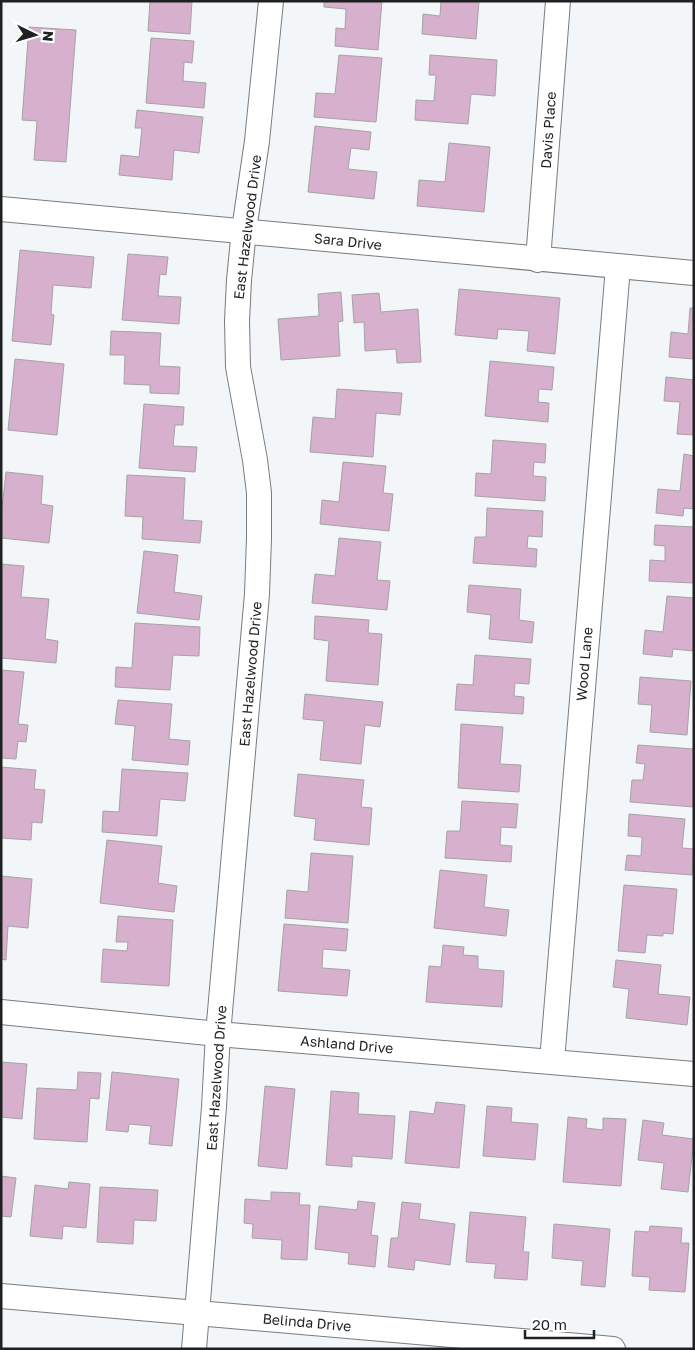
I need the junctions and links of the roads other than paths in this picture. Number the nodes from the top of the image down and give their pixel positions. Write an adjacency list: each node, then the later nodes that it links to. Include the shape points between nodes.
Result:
1 (272, 1): 4 (street, East Hazelwood Drive)
2 (558, 1): 5 (street, Davis Place)
3 (1, 209): 4 (street, Sara Drive)
4 (244, 230): 5 (street, Sara Drive); 9 (street, East Hazelwood Drive, via 237,321 238,367 257,476 259,538 257,594)
5 (538, 260): 6 (street, Sara Drive)
6 (618, 266): 7 (street, Sara Drive); 10 (street, Wood Lane)
7 (694, 273)
8 (1, 1012): 9 (street, Ashland Drive)
9 (218, 1034): 10 (street, Ashland Drive); 13 (street, East Hazelwood Drive)
10 (552, 1061): 11 (street, Ashland Drive)
11 (694, 1074)
12 (1, 1296): 13 (street, Belinda Drive)
13 (198, 1313): 14 (street, East Hazelwood Drive); 15 (street, Belinda Drive)
14 (194, 1349)
15 (613, 1349)

